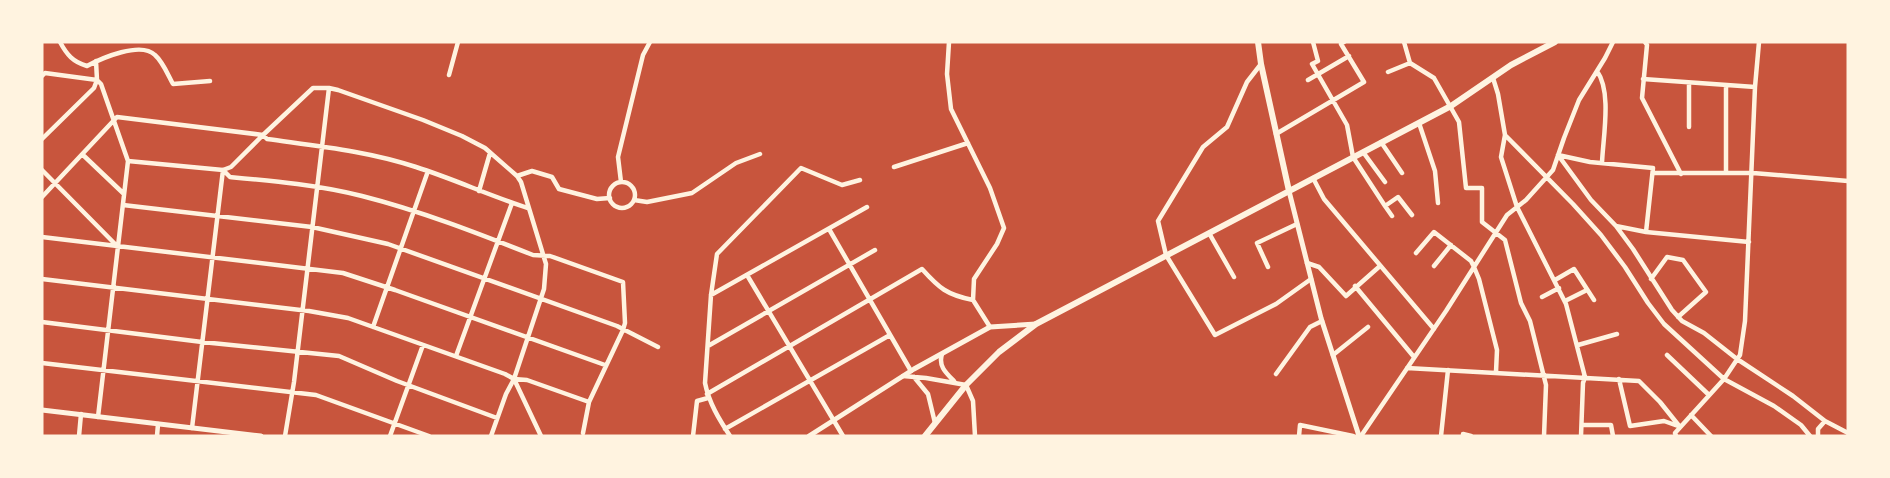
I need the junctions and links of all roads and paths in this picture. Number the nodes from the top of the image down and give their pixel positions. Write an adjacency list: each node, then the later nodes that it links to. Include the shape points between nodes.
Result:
1 (60, 42): 15 (street, via 67,55 80,64 87,66)
2 (458, 42): 21 (street)
3 (641, 42): 12 (street)
4 (949, 42): 42 (street, via 951,110)
5 (1258, 42): 17 (main road)
6 (1313, 42): 20 (street, via 1318,61 1312,64)
7 (1344, 42): 14 (street, via 1341,44)
8 (1404, 42): 16 (street)
9 (1613, 42): 18 (street)
10 (1645, 42): 26 (street)
11 (1759, 42): 30 (street)
12 (650, 43): 66 (street, via 643,55 618,157)
13 (1551, 43): 23 (main road)
14 (1349, 56): 20 (street); 32 (street, via 1364,82)
15 (96, 61): 24 (street); 27 (street, via 139,49 156,55 173,84)
16 (1410, 63): 19 (street); 33 (street, via 1434,78)
17 (1261, 64): 37 (main road); 102 (street, via 1246,82 1227,127 1203,147 1158,221)
18 (1597, 71): 48 (street, via 1579,100); 51 (street, via 1603,78 1605,96)
19 (1388, 72)
20 (1318, 74): 25 (street); 32 (street)
21 (449, 75)
22 (42, 76): 24 (street, via 45,73)
23 (1493, 78): 33 (main road); 39 (street)
24 (97, 80): 34 (street); 40 (street, via 94,88)
25 (1308, 80)
26 (1643, 80): 28 (street); 60 (street, via 1641,98)
27 (210, 81)
28 (1689, 83): 29 (street); 36 (street)
29 (1726, 85): 30 (street); 58 (street)
30 (1755, 87): 59 (street)
31 (329, 88): 38 (street, via 313,88); 43 (street); 45 (street, via 423,120)
32 (1334, 101): 37 (street); 49 (street, via 1347,125)
33 (1451, 106): 35 (main road); 91 (street, via 1459,122 1466,188 1482,188 1482,222)
34 (114, 122): 38 (street, via 117,117); 47 (street); 50 (street)
35 (1419, 123): 41 (main road); 77 (street, via 1436,171)
36 (1689, 127)
37 (1276, 134): 71 (main road)
38 (263, 135): 43 (street, via 267,139); 54 (street, via 231,167)
39 (1505, 135): 62 (street); 81 (street, via 1501,158)
40 (42, 139)
41 (1382, 142): 44 (main road); 56 (street)
42 (968, 143): 52 (street); 129 (street, via 1004,228 974,279)
43 (322, 147): 55 (street); 69 (street)
44 (1363, 152): 49 (main road); 67 (street)
45 (490, 153): 61 (street); 70 (street)
46 (760, 154): 75 (street, via 735,163 692,193 647,202)
47 (82, 155): 68 (street); 72 (street)
48 (1558, 155): 51 (street); 62 (street); 88 (street)
49 (1353, 157): 63 (main road); 79 (street)
50 (128, 161): 54 (street); 72 (street)
51 (1602, 163): 57 (street, via 1653,168)
52 (894, 167)
53 (42, 170): 68 (street)
54 (223, 170): 69 (street, via 230,177); 85 (street)
55 (428, 171): 70 (street); 83 (street)
56 (1402, 173)
57 (1653, 173): 60 (street); 92 (street)
58 (1726, 173): 59 (street); 60 (street)
59 (1752, 173): 65 (street); 96 (street)
60 (1682, 174)
61 (517, 176): 74 (street, via 532,171 552,177 559,189 597,199); 82 (street)
62 (1547, 177): 81 (street); 172 (street, via 1601,235 1664,324)
63 (1313, 178): 71 (main road); 107 (street, via 1324,199)
64 (860, 180): 124 (street, via 842,185 801,168 717,254)
65 (1848, 181)
66 (621, 182): 74 (street, via 613,186); 75 (street, via 633,187)
67 (1385, 182)
68 (55, 183): 73 (street); 97 (street)
69 (317, 187): 83 (street); 89 (street)
70 (479, 191): 76 (street)
71 (1289, 191): 87 (street); 93 (main road)
72 (124, 194): 78 (street)
73 (42, 197)
74 (610, 198): 75 (street, via 615,205 624,207)
75 (634, 200)
76 (512, 203): 82 (street); 95 (street)
77 (1438, 203)
78 (123, 205): 85 (street); 97 (street)
79 (1385, 206): 84 (street, via 1398,197); 86 (street)
80 (867, 207): 90 (street)
81 (1517, 207): 91 (street); 118 (street)
82 (528, 208): 103 (street)
83 (414, 211): 95 (street); 99 (street)
84 (1412, 215)
85 (217, 216): 89 (street); 104 (street)
86 (1392, 216)
87 (1297, 224): 105 (street); 109 (street, via 1257,243)
88 (1616, 226): 92 (street); 117 (street)
89 (312, 227): 99 (street); 111 (street)
90 (829, 229): 106 (street); 112 (street)
91 (1497, 232): 110 (street); 169 (street, via 1504,240)
92 (1646, 232): 96 (street)
93 (1209, 233): 102 (main road); 113 (street)
94 (42, 237): 97 (street)
95 (498, 242): 103 (street); 114 (street)
96 (1749, 242): 160 (street, via 1745,321)
97 (117, 246): 104 (street); 120 (street)
98 (1451, 246): 101 (street, via 1434,231); 108 (street); 110 (street)
99 (402, 248): 114 (street); 121 (street)
100 (875, 250): 106 (street)
101 (1416, 253)
102 (1166, 255): 116 (street, via 1215,335 1276,304); 138 (main road)
103 (543, 256): 127 (street, via 546,264); 144 (street, via 623,282)
104 (213, 257): 111 (street); 126 (street)
105 (1307, 263): 116 (street); 119 (street, via 1319,267 1346,296)
106 (849, 265): 128 (street); 133 (street)
107 (1380, 266): 119 (street); 142 (street)
108 (1434, 266)
109 (1268, 267)
110 (1474, 267): 142 (street); 166 (street, via 1497,350)
111 (308, 268): 121 (street, via 343,273); 132 (street)
112 (747, 275): 124 (street); 133 (street)
113 (1234, 277)
114 (485, 278): 127 (street); 134 (street)
115 (42, 279): 120 (street)
116 (1311, 279): 136 (street)
117 (1651, 279): 135 (street); 135 (street, via 1667,257 1683,260 1706,292)
118 (1555, 280): 122 (street); 123 (street, via 1574,269)
119 (1355, 286): 159 (street)
120 (112, 288): 126 (street); 143 (street)
121 (386, 288): 134 (street); 139 (street)
122 (1559, 288): 125 (street); 131 (street)
123 (1587, 290): 130 (street); 131 (street)
124 (711, 295): 151 (street)
125 (1542, 297)
126 (207, 299): 132 (street); 148 (street)
127 (542, 299): 144 (street); 147 (street)
128 (869, 299): 129 (street, via 922,269 954,297); 146 (street); 152 (street)
129 (973, 300): 140 (street)
130 (1594, 300)
131 (1565, 301): 150 (street)
132 (303, 310): 139 (street); 154 (street)
133 (768, 311): 151 (street); 152 (street)
134 (470, 317): 147 (street); 158 (street)
135 (1678, 317): 160 (street)
136 (1322, 321): 156 (street); 168 (street, via 1310,327)
137 (42, 322): 143 (street)
138 (1036, 324): 140 (street); 178 (main road, via 999,352)
139 (373, 327): 149 (street)
140 (990, 327): 155 (street)
141 (1368, 327): 156 (street)
142 (1434, 328): 159 (street)
143 (109, 330): 148 (street); 164 (street)
144 (623, 330): 153 (street); 162 (street)
145 (1617, 334): 150 (street)
146 (890, 335): 167 (street); 173 (street)
147 (527, 337): 162 (street); 171 (street)
148 (202, 342): 154 (street); 175 (street)
149 (423, 345): 158 (street); 177 (street)
150 (1578, 345): 170 (street)
151 (708, 346): 181 (street)
152 (789, 346): 173 (street); 181 (street)
153 (658, 347)
154 (298, 352): 177 (street, via 339,356); 179 (street)
155 (942, 354): 167 (street); 176 (street, via 941,365)
156 (1334, 355): 216 (street)
157 (1668, 355): 180 (street)
158 (456, 356): 171 (street)
159 (1414, 357): 163 (street)
160 (1737, 359): 172 (street); 188 (street)
161 (42, 363): 164 (street)
162 (605, 365): 182 (street)
163 (1407, 368): 165 (street); 216 (street)
164 (104, 370): 175 (street); 186 (street)
165 (1448, 370): 166 (street); 217 (street)
166 (1496, 372): 169 (street)
167 (913, 374): 176 (street); 189 (street, via 903,376); 190 (street, via 928,394)
168 (1276, 374)
169 (1543, 374): 170 (street); 219 (street)
170 (1585, 377): 174 (street); 193 (street)
171 (514, 379): 182 (street); 187 (street); 207 (street)
172 (1724, 379): 180 (street); 224 (street, via 1774,406)
173 (809, 380): 189 (street); 196 (street)
174 (1619, 380): 195 (street, via 1639,381); 195 (street, via 1630,426 1664,421)
175 (197, 382): 179 (street); 194 (street)
176 (956, 382): 178 (street)
177 (408, 385): 187 (street); 192 (street)
178 (966, 385): 190 (main road); 213 (street, via 974,408)
179 (292, 392): 192 (street, via 316,395); 203 (street)
180 (1709, 395): 185 (street)
181 (708, 396): 196 (street); 208 (street, via 697,401)
182 (589, 402): 197 (street)
183 (42, 410): 184 (street)
184 (81, 414): 186 (street); 200 (street)
185 (1692, 415): 195 (street); 223 (street)
186 (98, 417): 191 (street)
187 (497, 418): 206 (street)
188 (1826, 421): 198 (street); 225 (street, via 1818,429)
189 (834, 422): 210 (street); 211 (street)
190 (935, 423): 212 (main road)
191 (158, 424): 194 (street); 201 (street)
192 (394, 424): 204 (street); 205 (street)
193 (1582, 424): 220 (street); 221 (street, via 1611,425)
194 (192, 428): 202 (street)
195 (1680, 428): 222 (street)
196 (725, 429): 209 (street)
197 (583, 433)
198 (1848, 434)
199 (1463, 435): 218 (street)
200 (79, 436)
201 (156, 436)
202 (261, 436)
203 (285, 436)
204 (390, 436)
205 (429, 436)
206 (491, 436)
207 (542, 436)
208 (693, 436)
209 (730, 436)
210 (809, 436)
211 (843, 436)
212 (924, 436)
213 (975, 436)
214 (1299, 436): 215 (street, via 1300,425)
215 (1353, 436)
216 (1360, 436)
217 (1441, 436)
218 (1471, 436)
219 (1544, 436)
220 (1581, 436)
221 (1613, 436)
222 (1676, 436)
223 (1710, 436)
224 (1810, 436)
225 (1818, 436)

